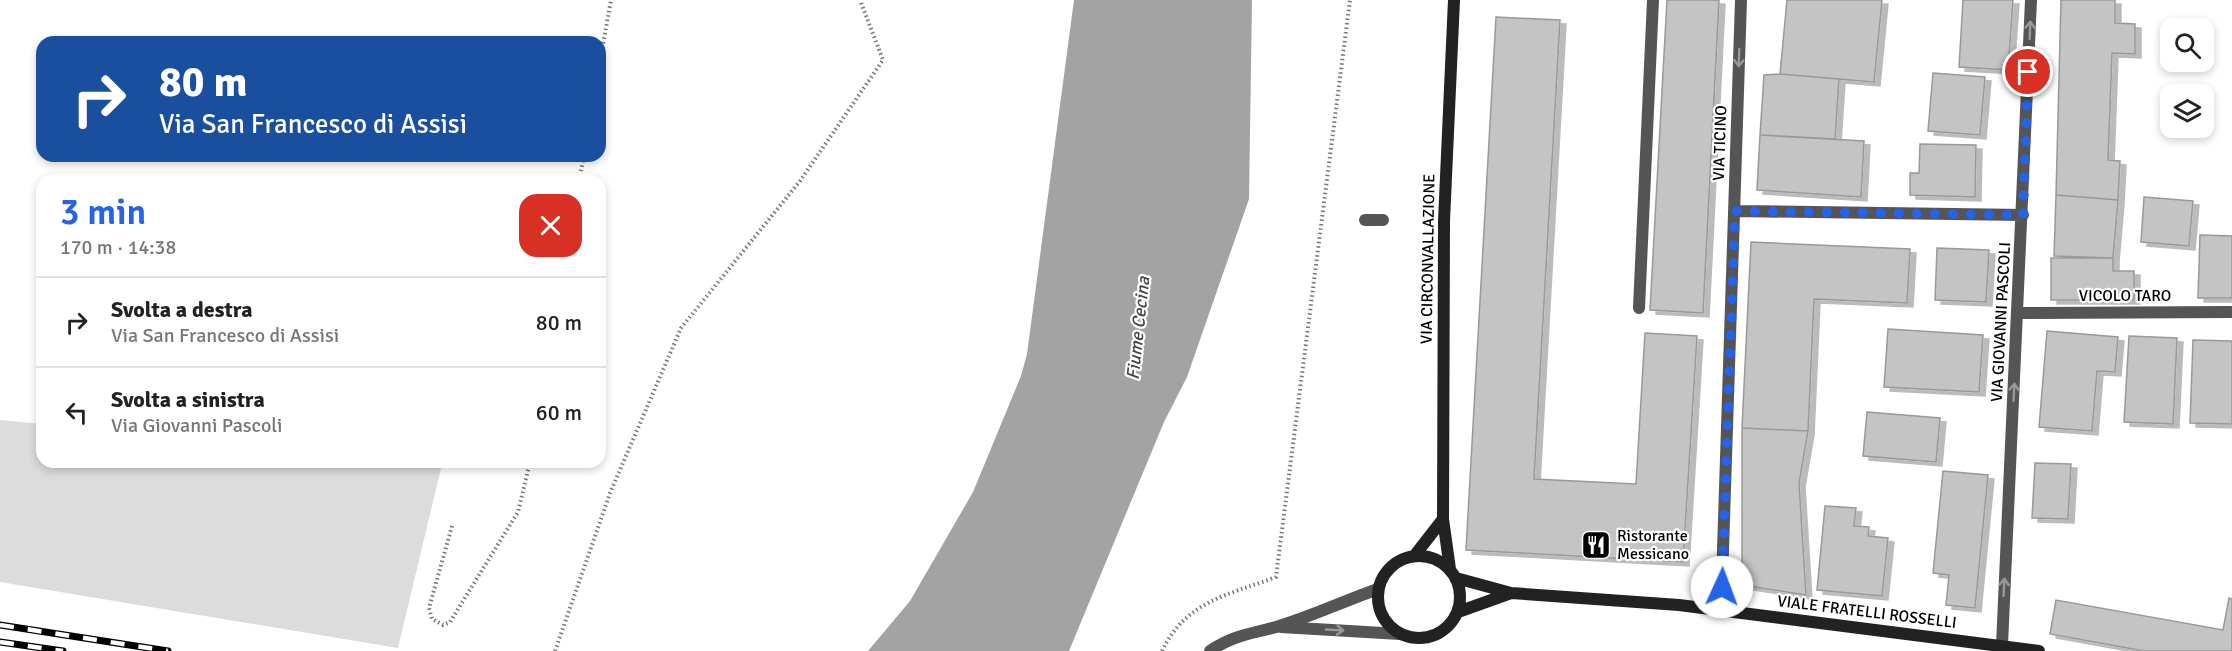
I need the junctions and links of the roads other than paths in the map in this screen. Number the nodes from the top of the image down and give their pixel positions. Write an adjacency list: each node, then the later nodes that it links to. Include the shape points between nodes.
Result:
1 (1454, 0): 12 (street, VIA CIRCONVALLAZIONE, via 1444,221)
2 (1653, 0): 9 (street)
3 (1741, 0): 5 (street, VIA TICINO, one-way to 5)
4 (2031, 0): 6 (street, VIA GIOVANNI PASCOLI, one-way to 4)
5 (1735, 211): 6 (street); 17 (street, VIA TICINO)
6 (2023, 215): 11 (street, VIA GIOVANNI PASCOLI)
7 (1365, 220): 8 (street)
8 (1383, 220)
9 (1639, 308)
10 (2232, 312): 11 (street, VICOLO TARO)
11 (2018, 313): 21 (street, VIA GIOVANNI PASCOLI, one-way to 11)
12 (1443, 519): 13 (street); 14 (street, VIA CIRCONVALLAZIONE)
13 (1415, 555): 14 (street, via 1440,561); 15 (street, via 1391,566)
14 (1453, 573): 16 (street, VIALE FRATELLI ROSSELLI); 18 (street, via 1460,589)
15 (1378, 589): 19 (street); 20 (street, via 1377,603 1382,615)
16 (1511, 593): 17 (street, VIALE FRATELLI ROSSELLI); 18 (street, VIALE FRATELLI ROSSELLI)
17 (1721, 610): 21 (street, VIALE FRATELLI ROSSELLI)
18 (1458, 612): 20 (street, via 1451,624 1427,638)
19 (1276, 627): 20 (street, one-way to 20); 22 (street, via 1242,634)
20 (1400, 634)
21 (2001, 645): 23 (street, VIALE FRATELLI ROSSELLI)
22 (1210, 651)
23 (2039, 651)

